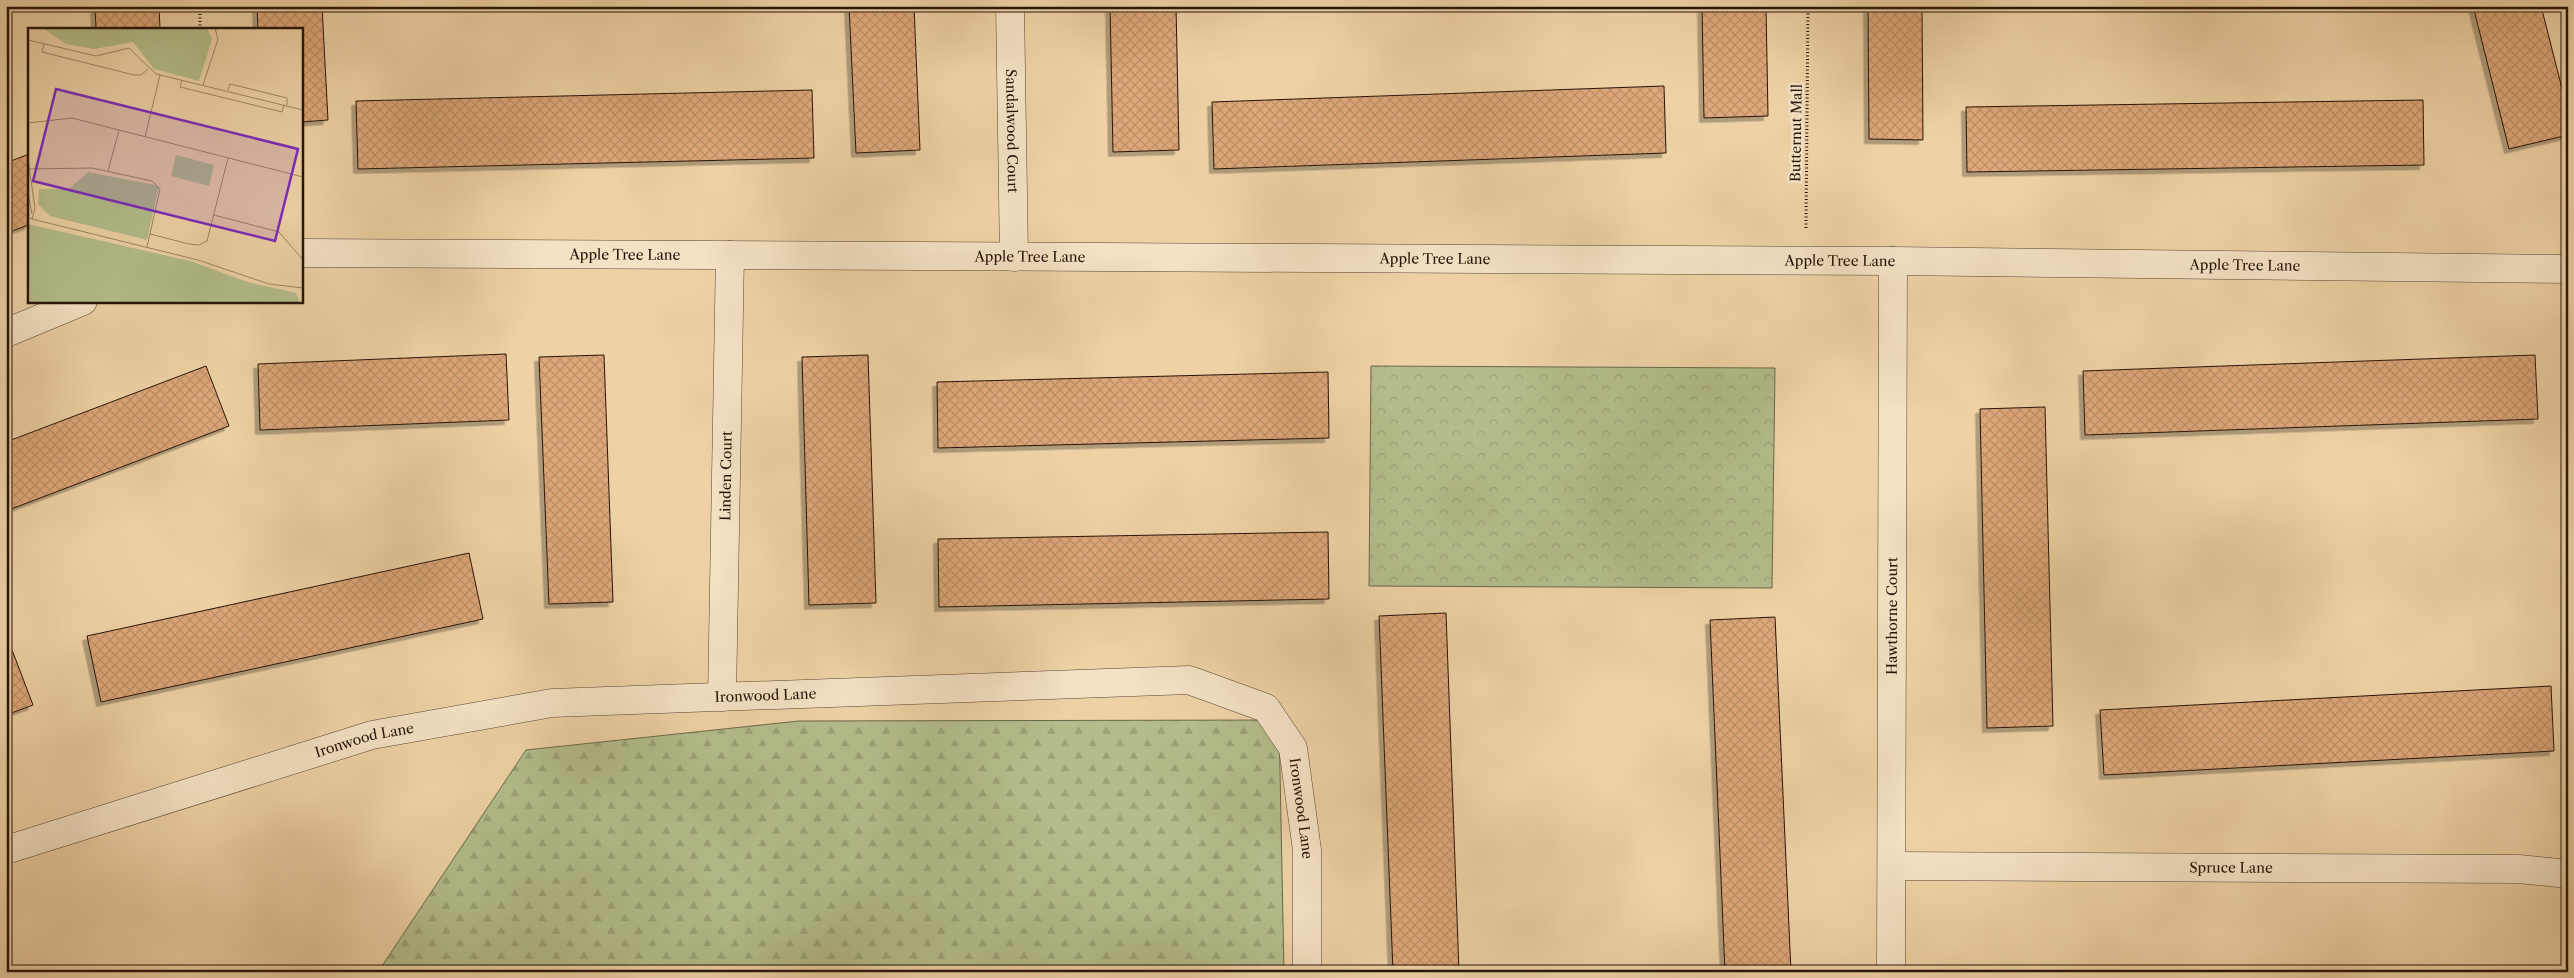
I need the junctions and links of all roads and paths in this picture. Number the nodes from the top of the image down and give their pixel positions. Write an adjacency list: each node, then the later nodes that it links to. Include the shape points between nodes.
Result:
1 (200, 6): 4 (path)
2 (1010, 6): 7 (street, Sandalwood Court)
3 (1808, 6): 8 (path, Butternut Mall)
4 (200, 28)
5 (302, 253): 6 (street, Apple Tree Lane)
6 (730, 255): 7 (street, Apple Tree Lane); 13 (street, Linden Court)
7 (1014, 256): 8 (street, Apple Tree Lane)
8 (1806, 260): 9 (street, Apple Tree Lane)
9 (1893, 261): 10 (street, Apple Tree Lane); 15 (street, Hawthorne Court)
10 (2568, 269)
11 (81, 302): 12 (street)
12 (6, 333)
13 (722, 697): 14 (street, Ironwood Lane, via 552,703 372,735); 17 (street, Ironwood Lane, via 1189,680 1266,708 1293,748 1307,850)
14 (6, 850)
15 (1893, 866): 16 (street, Spruce Lane, via 2509,869); 18 (street, Hawthorne Court)
16 (2568, 874)
17 (1307, 972)
18 (1891, 972)

